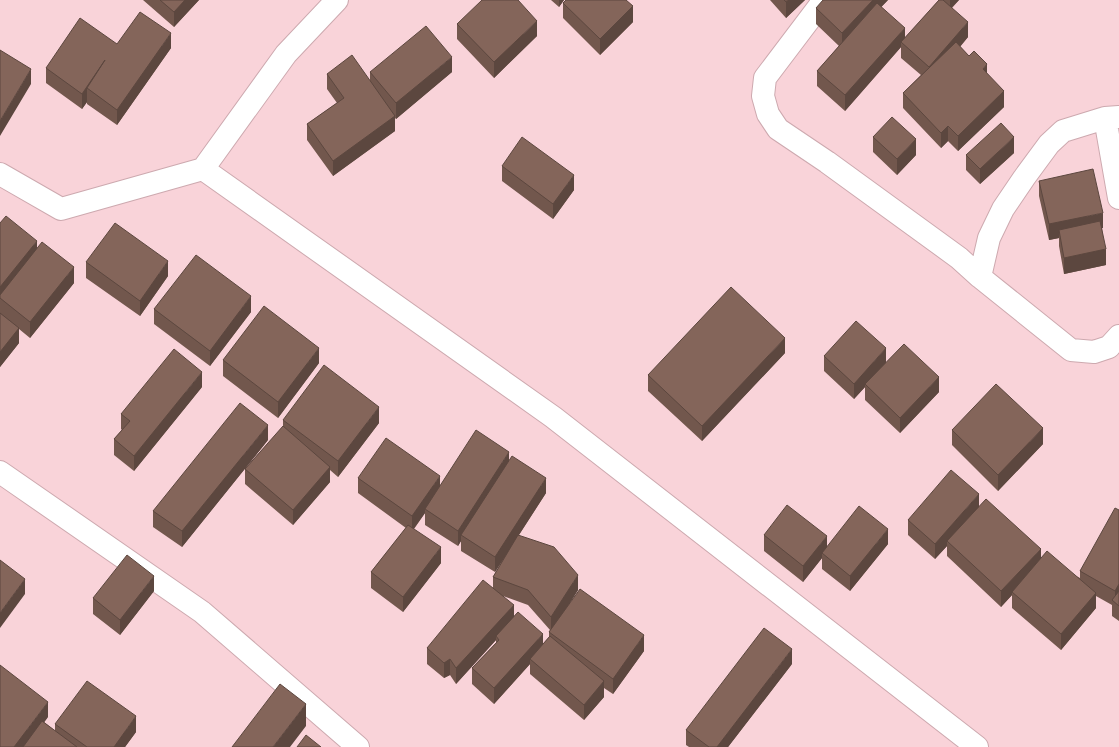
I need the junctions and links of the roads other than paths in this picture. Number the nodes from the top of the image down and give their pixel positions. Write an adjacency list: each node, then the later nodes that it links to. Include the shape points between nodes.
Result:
1 (337, 0): 4 (street, via 286,54)
2 (824, 0): 7 (street, via 765,78 763,96 768,114 778,129 959,258)
3 (1112, 117): 6 (street); 7 (street, via 1063,130 1049,144 1003,209 989,238)
4 (203, 168): 5 (street, via 61,209); 11 (street, via 554,417)
5 (0, 174)
6 (1119, 198)
7 (980, 277): 8 (street, via 1071,350 1094,352 1109,347)
8 (1119, 336)
9 (0, 472): 10 (street, via 202,612)
10 (358, 747)
11 (977, 747)

